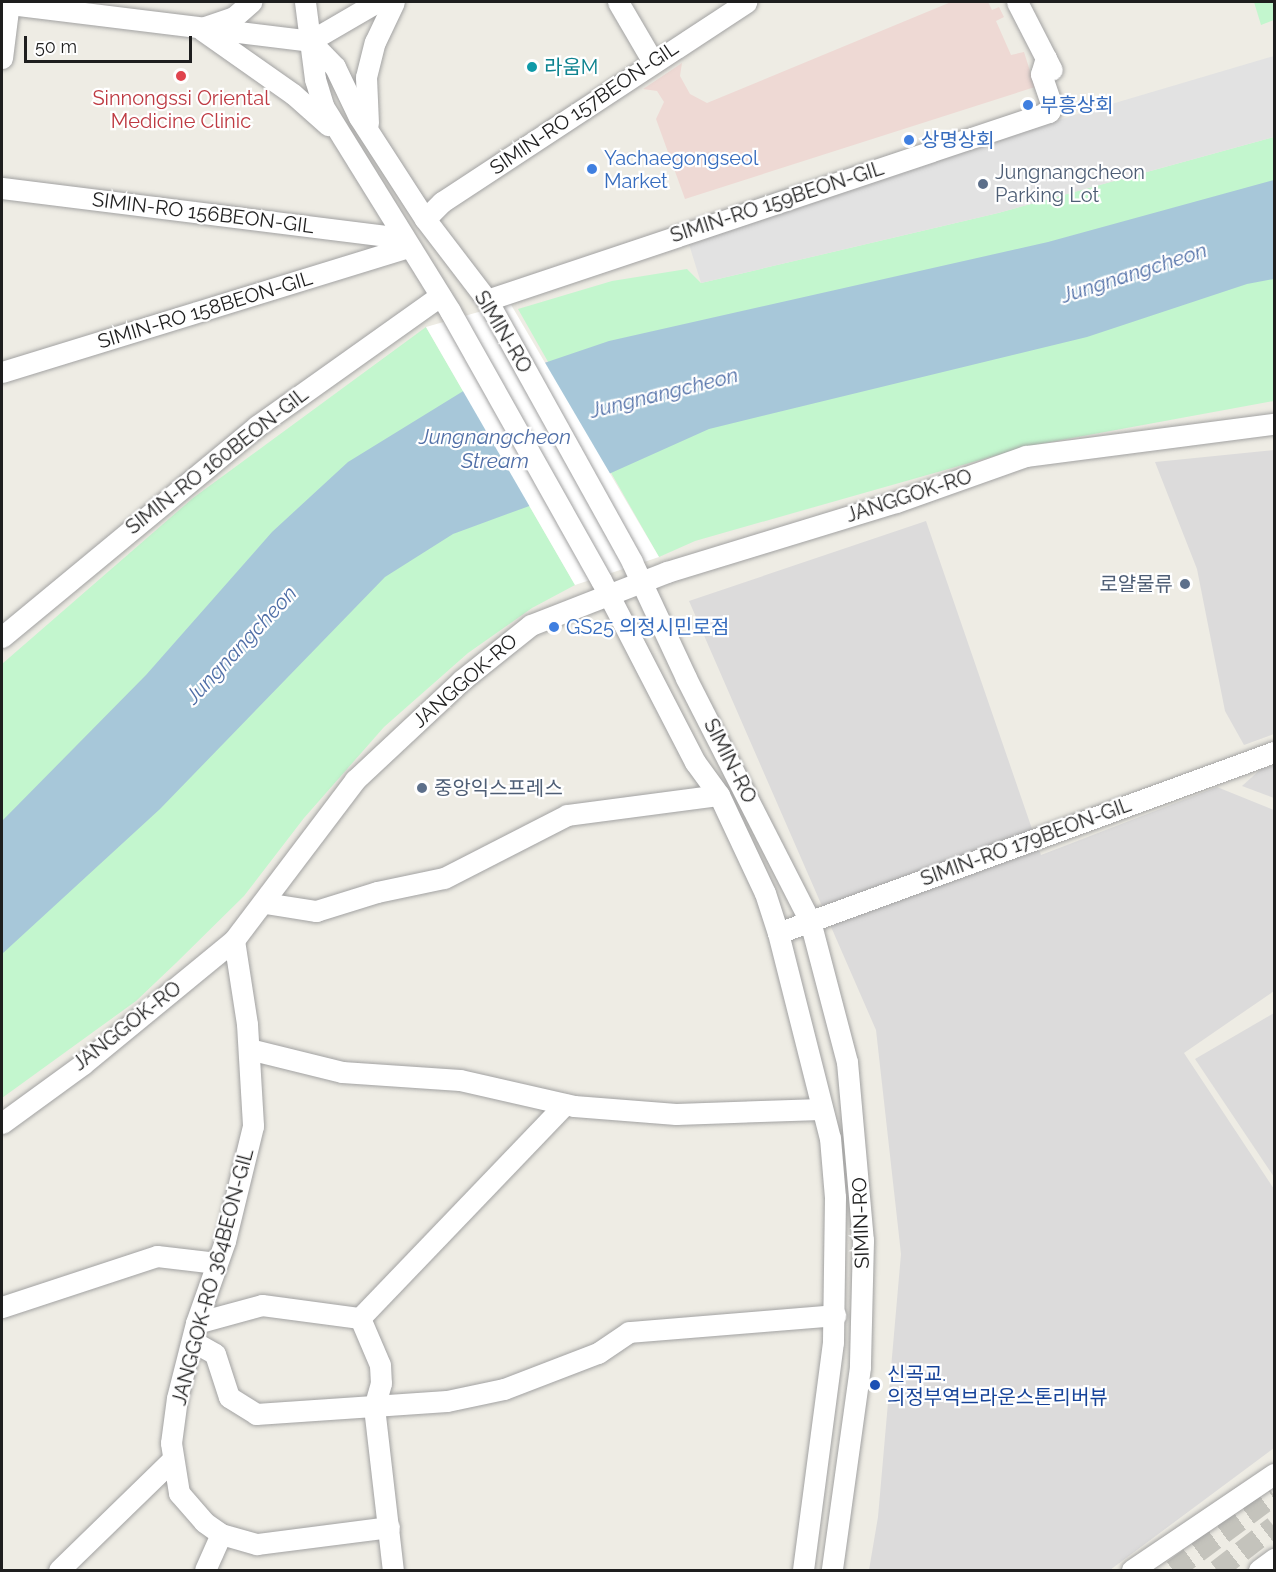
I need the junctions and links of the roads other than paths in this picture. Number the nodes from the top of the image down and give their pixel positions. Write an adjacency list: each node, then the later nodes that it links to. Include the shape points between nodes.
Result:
1 (251, 2): 9 (street, via 234,17)
2 (305, 2): 10 (street, SIMIN-RO)
3 (377, 2): 10 (street)
4 (394, 2): 13 (street, via 375,42 366,77)
5 (618, 2): 12 (street)
6 (746, 2): 12 (street, SIMIN-RO 157BEON-GIL)
7 (1017, 2): 18 (street, SIMIN-RO 159BEON-GIL, via 1049,64 1041,74 1052,106 1049,112)
8 (6, 3): 9 (street); 11 (street)
9 (199, 28): 10 (street); 14 (street, via 293,94)
10 (310, 41): 13 (street, SIMIN-RO, via 335,68 359,117); 14 (street, SIMIN-RO, via 318,94)
11 (2, 58)
12 (653, 63): 16 (street, SIMIN-RO 157BEON-GIL, via 442,202)
13 (369, 126): 16 (street, SIMIN-RO)
14 (344, 140): 17 (street, SIMIN-RO)
15 (2, 188): 17 (street, SIMIN-RO 156BEON-GIL)
16 (425, 219): 18 (street, SIMIN-RO)
17 (407, 242): 19 (street, SIMIN-RO); 20 (street, SIMIN-RO 158BEON-GIL)
18 (487, 300): 22 (street, SIMIN-RO)
19 (445, 304): 23 (street, SIMIN-RO); 24 (street, SIMIN-RO 160BEON-GIL, via 257,426)
20 (2, 372)
21 (1275, 424): 22 (street, JANGGOK-RO, via 1026,456)
22 (641, 582): 23 (street, JANGGOK-RO); 28 (street, SIMIN-RO)
23 (604, 587): 26 (street, SIMIN-RO, via 695,762); 27 (street, JANGGOK-RO, via 531,625 462,680 355,780)
24 (2, 637)
25 (1275, 752): 28 (street, SIMIN-RO 179BEON-GIL)
26 (719, 795): 27 (street, via 567,815 444,878 377,892 316,911); 29 (street, SIMIN-RO, via 765,892)
27 (265, 903): 30 (street, JANGGOK-RO)
28 (810, 921): 29 (street, SIMIN-RO 179BEON-GIL); 51 (street, SIMIN-RO, via 847,1062 863,1240 860,1367)
29 (778, 933): 33 (street, SIMIN-RO, via 801,1013)
30 (234, 940): 31 (street, JANGGOK-RO 364BEON-GIL); 34 (street, JANGGOK-RO, via 83,1064)
31 (249, 1049): 32 (street, via 342,1071 460,1080); 35 (street, JANGGOK-RO 364BEON-GIL, via 254,1126)
32 (565, 1104): 33 (street, via 676,1114); 38 (street)
33 (821, 1109): 37 (street, SIMIN-RO, via 830,1137 835,1197)
34 (2, 1123)
35 (217, 1263): 36 (street, via 157,1256); 39 (street, JANGGOK-RO 364BEON-GIL)
36 (2, 1307)
37 (835, 1315): 40 (street, via 629,1332 598,1353 504,1389 447,1401); 46 (street, SIMIN-RO)
38 (360, 1318): 39 (street, via 262,1305); 40 (street, via 380,1365 381,1383)
39 (194, 1332): 40 (street, via 215,1354 229,1397 256,1414); 41 (street, JANGGOK-RO 364BEON-GIL, via 177,1398)
40 (374, 1407): 43 (street)
41 (173, 1460): 44 (street, JANGGOK-RO 364BEON-GIL, via 179,1493 204,1522); 47 (street)
42 (1275, 1474): 52 (street)
43 (389, 1527): 44 (street, JANGGOK-RO 364BEON-GIL, via 257,1544); 49 (street)
44 (221, 1534): 48 (street)
45 (1275, 1558): 53 (street)
46 (804, 1565): 50 (street)
47 (59, 1570)
48 (205, 1570)
49 (393, 1570)
50 (785, 1570)
51 (832, 1570)
52 (1132, 1570)
53 (1259, 1570)

